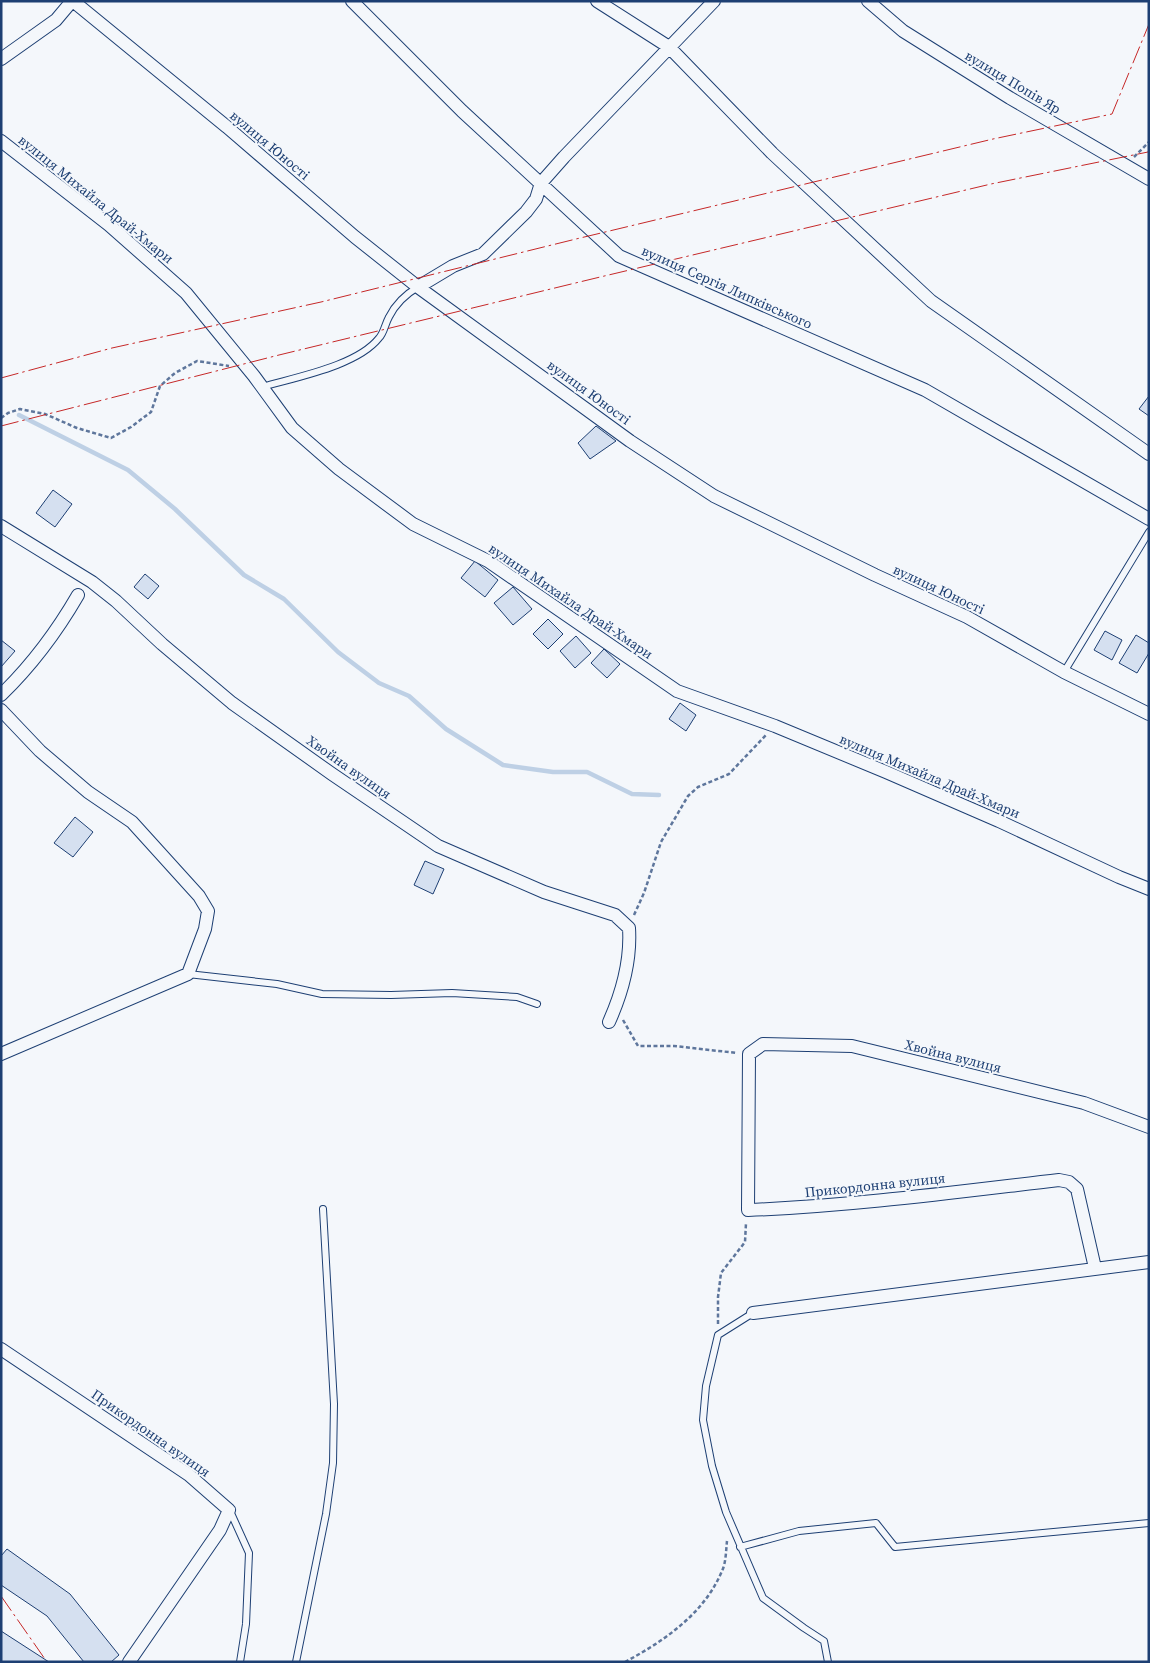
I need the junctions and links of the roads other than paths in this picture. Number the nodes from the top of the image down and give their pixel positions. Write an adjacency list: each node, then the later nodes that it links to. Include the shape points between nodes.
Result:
1 (73, 1): 7 (street, via 56,20); 11 (street, вулиця Юності)
2 (352, 1): 10 (street, вулиця Сергія Липківського, via 462,111)
3 (597, 1): 6 (street)
4 (714, 1): 6 (street)
5 (868, 1): 9 (street, вулиця Попів Яр, via 903,31)
6 (670, 47): 10 (street); 13 (street, via 772,153 931,301)
7 (1, 59)
8 (1, 140): 12 (street, вулиця Михайла Драй-Хмари, via 109,225 186,293)
9 (1149, 179)
10 (541, 183): 11 (street, via 536,199 526,212 483,254 453,266); 14 (street, вулиця Сергія Липківського, via 620,256 925,390)
11 (418, 287): 12 (lane, via 408,293 389,317 380,338 364,353 340,364); 18 (street, вулиця Юності, via 630,441 714,496 968,617)
12 (262, 386): 22 (street, вулиця Михайла Драй-Хмари, via 292,428 339,469 413,524 488,561 677,691 775,726 982,813)
13 (1149, 454)
14 (1149, 519)
15 (1, 526): 25 (street, Хвойна вулиця, via 92,582 232,703 438,846 544,892 615,916 628,928 630,947 618,1002)
16 (1149, 532): 18 (lane)
17 (78, 595): 19 (street, via 40,653)
18 (1064, 672): 21 (street, вулиця Юності)
19 (1, 695)
20 (1, 710): 23 (street, via 47,757 88,792 132,822 199,896 208,912)
21 (1149, 714)
22 (1149, 889)
23 (188, 974): 24 (lane, via 277,984 322,994 452,993 517,998); 26 (street)
24 (537, 1004)
25 (609, 1022)
26 (1, 1054)
27 (1149, 1128): 29 (street, Хвойна вулиця, via 1084,1103 852,1046 763,1044 749,1054)
28 (323, 1209): 39 (lane, via 334,1404 334,1463)
29 (748, 1210): 31 (street, Прикордонна вулиця, via 895,1200 1059,1180 1077,1188)
30 (1149, 1262): 31 (street)
31 (1095, 1268): 32 (street)
32 (752, 1313): 36 (lane, via 718,1335 706,1386 703,1420 712,1466)
33 (1, 1349): 34 (street, Прикордонна вулиця, via 189,1475)
34 (229, 1510): 37 (street, via 220,1530); 38 (lane, via 250,1552 246,1624)
35 (1149, 1523): 36 (lane, via 895,1547 876,1523 799,1531)
36 (740, 1547): 40 (lane, via 763,1598 824,1640)
37 (130, 1662)
38 (240, 1662)
39 (296, 1662)
40 (828, 1662)

